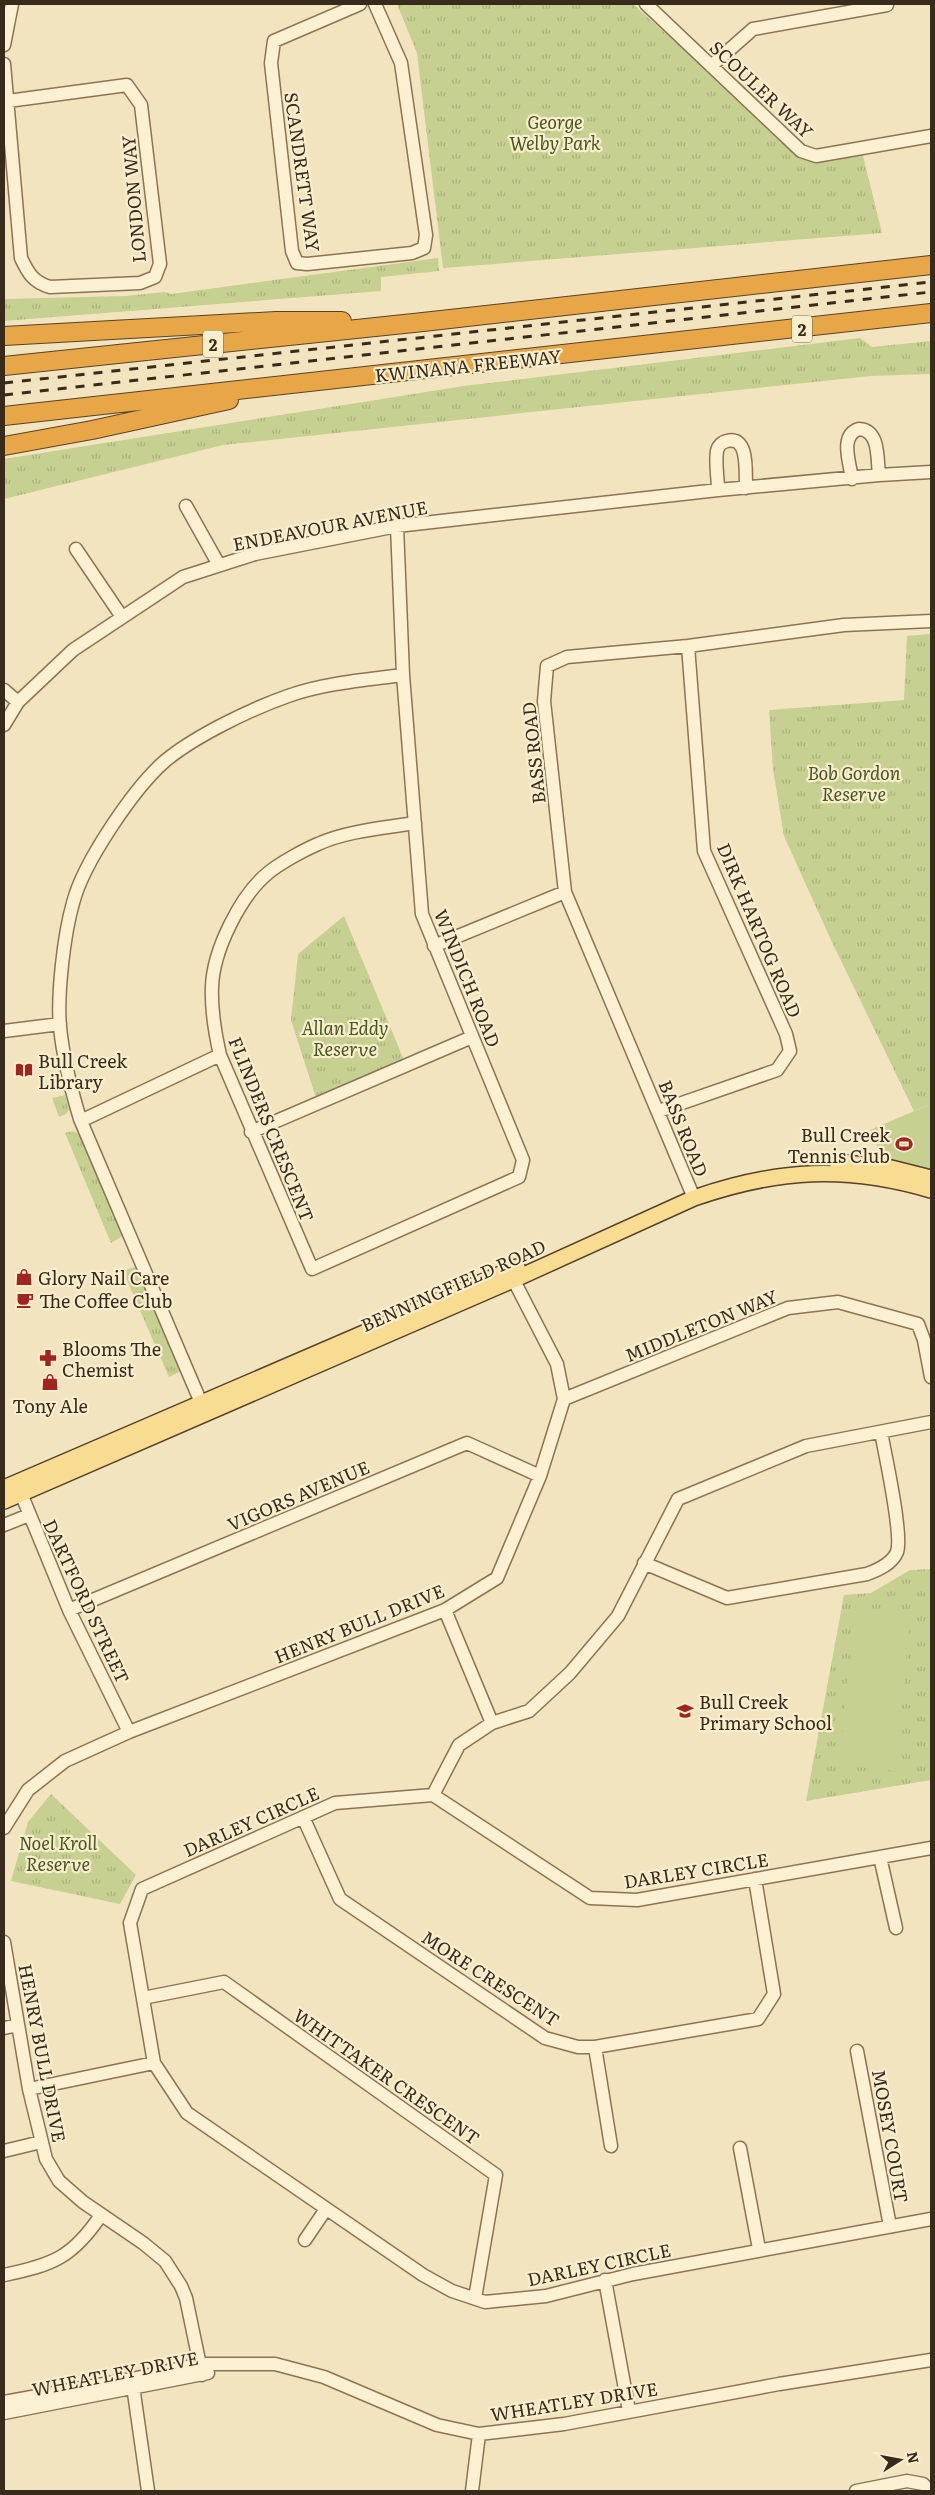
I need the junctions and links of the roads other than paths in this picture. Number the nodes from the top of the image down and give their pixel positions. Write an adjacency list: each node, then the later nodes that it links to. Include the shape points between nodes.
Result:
1 (12, 4): 6 (street)
2 (360, 4): 3 (street, SCANDRETT WAY, via 274,41 271,64 292,251 297,263 412,253 424,248 426,234 401,63)
3 (374, 4)
4 (646, 4): 8 (street, SCOULER WAY)
5 (888, 5): 8 (street, via 753,29)
6 (4, 45)
7 (4, 64): 9 (street, LONDON WAY)
8 (711, 66): 10 (street, SCOULER WAY, via 789,141 809,154 816,156)
9 (8, 101): 9 (street, LONDON WAY, via 21,258 29,275 50,287 140,283 155,278 160,264 141,105 127,85)
10 (931, 136)
11 (931, 265): 13 (highway, 2)
12 (931, 313): 16 (highway, KWINANA FREEWAY / 2)
13 (423, 322): 14 (highway, via 276,321); 15 (highway, 2)
14 (4, 336)
15 (4, 366)
16 (317, 381): 17 (highway, KWINANA FREEWAY / 2); 18 (highway)
17 (4, 416)
18 (4, 446)
19 (931, 472): 20 (street, ENDEAVOUR AVENUE)
20 (879, 475): 21 (street, ENDEAVOUR AVENUE); 21 (street, via 874,438 868,431 859,429 851,433 847,442)
21 (852, 479): 22 (street, ENDEAVOUR AVENUE)
22 (746, 488): 23 (street, ENDEAVOUR AVENUE); 23 (street, via 744,450 738,442 729,440 721,444 717,452)
23 (718, 490): 25 (street, ENDEAVOUR AVENUE)
24 (186, 506): 27 (street)
25 (398, 526): 27 (street, ENDEAVOUR AVENUE, via 255,554); 31 (street, WINDICH ROAD)
26 (76, 549): 28 (street)
27 (219, 565): 28 (street, ENDEAVOUR AVENUE, via 183,577)
28 (122, 618): 33 (street, ENDEAVOUR AVENUE, via 73,650)
29 (931, 621): 30 (street, BASS ROAD, via 844,625)
30 (688, 646): 36 (street, BASS ROAD, via 567,657 547,666 544,701); 42 (street, DIRK HARTOG ROAD, via 704,850 786,1034 790,1051 777,1070)
31 (403, 675): 35 (street, WINDICH ROAD); 38 (street, via 349,681 289,696 224,723 165,762 126,804 94,856 73,901 65,946)
32 (4, 690): 33 (street)
33 (18, 702): 34 (street, ENDEAVOUR AVENUE)
34 (4, 725)
35 (415, 823): 37 (street, WINDICH ROAD, via 422,914); 41 (street, FLINDERS CRESCENT, via 318,843 268,873 239,908 220,945 212,986)
36 (566, 892): 37 (street); 42 (street, BASS ROAD)
37 (434, 946): 40 (street, WINDICH ROAD)
38 (60, 1024): 39 (street); 43 (street, via 69,1082)
39 (4, 1031)
40 (472, 1036): 44 (street); 48 (street, WINDICH ROAD, via 523,1160 519,1177)
41 (220, 1055): 43 (street); 44 (street, FLINDERS CRESCENT)
42 (659, 1111): 47 (street, BASS ROAD)
43 (80, 1119): 52 (street)
44 (252, 1132): 48 (street, FLINDERS CRESCENT)
45 (931, 1178): 47 (main road, BENNINGFIELD ROAD, via 891,1168 825,1162 764,1168 725,1178)
46 (931, 1190): 47 (main road, BENNINGFIELD ROAD, via 874,1176 812,1172 766,1177)
47 (692, 1194): 49 (main road, BENNINGFIELD ROAD)
48 (312, 1269)
49 (511, 1276): 51 (street, HENRY BULL DRIVE, via 557,1364); 52 (main road, BENNINGFIELD ROAD)
50 (931, 1377): 51 (street, MIDDLETON WAY, via 918,1324 838,1302 788,1308)
51 (564, 1400): 55 (street, HENRY BULL DRIVE)
52 (204, 1409): 56 (main road, BENNINGFIELD ROAD)
53 (931, 1422): 54 (street)
54 (881, 1432): 60 (street, via 806,1446 678,1500); 60 (street, via 898,1534 897,1552 884,1568 866,1574 727,1598)
55 (540, 1476): 61 (street, VIGORS AVENUE, via 466,1443); 62 (street, HENRY BULL DRIVE, via 497,1578)
56 (13, 1488): 57 (main road, BENNINGFIELD ROAD); 58 (street, DARTFORD STREET)
57 (4, 1501)
58 (29, 1515): 59 (street); 61 (street, DARTFORD STREET)
59 (4, 1525)
60 (644, 1563): 63 (street, via 618,1616 570,1673 529,1712)
61 (69, 1610): 64 (street, DARTFORD STREET)
62 (445, 1610): 63 (street); 64 (street, HENRY BULL DRIVE)
63 (492, 1723): 65 (street, via 459,1745)
64 (129, 1732): 67 (street, HENRY BULL DRIVE, via 65,1761 28,1790)
65 (433, 1795): 66 (street, DARLEY CIRCLE, via 335,1803); 70 (street, DARLEY CIRCLE, via 590,1898 637,1900)
66 (304, 1817): 73 (street, DARLEY CIRCLE, via 142,1889 130,1924); 76 (street, MORE CRESCENT, via 340,1899 545,2038 578,2047)
67 (4, 1825)
68 (931, 1848): 69 (street, DARLEY CIRCLE)
69 (880, 1857): 70 (street, DARLEY CIRCLE); 71 (street)
70 (755, 1879): 76 (street, MORE CRESCENT, via 774,1994 758,2019)
71 (896, 1928)
72 (4, 1942): 74 (street, HENRY BULL DRIVE)
73 (143, 1998): 78 (street, DARLEY CIRCLE); 92 (street, WHITTAKER CRESCENT, via 224,1982 496,2175)
74 (18, 2025): 75 (street); 79 (street, HENRY BULL DRIVE)
75 (4, 2028)
76 (595, 2047): 81 (street)
77 (857, 2051): 87 (street, MOSEY COURT)
78 (154, 2063): 79 (street); 84 (street, DARLEY CIRCLE, via 187,2113)
79 (29, 2089): 80 (street, HENRY BULL DRIVE)
80 (41, 2142): 83 (street); 85 (street, HENRY BULL DRIVE, via 46,2159 59,2181)
81 (611, 2146)
82 (740, 2148): 89 (street)
83 (4, 2151)
84 (326, 2209): 88 (street); 92 (street, DARLEY CIRCLE, via 436,2284)
85 (101, 2215): 90 (street, via 76,2247 54,2260); 94 (street, HENRY BULL DRIVE, via 165,2261 181,2286 189,2307)
86 (931, 2219): 87 (street, DARLEY CIRCLE)
87 (890, 2226): 89 (street, DARLEY CIRCLE)
88 (306, 2240)
89 (759, 2249): 91 (street, DARLEY CIRCLE)
90 (4, 2275)
91 (605, 2280): 92 (street, DARLEY CIRCLE, via 546,2296 485,2302); 97 (street)
92 (475, 2298)
93 (931, 2360): 97 (street, WHEATLEY DRIVE)
94 (201, 2370): 95 (street, WHEATLEY DRIVE); 99 (street, WHEATLEY DRIVE, via 275,2364 324,2377 437,2424)
95 (132, 2383): 96 (street, WHEATLEY DRIVE); 98 (street, WHEATLEY DRIVE); 100 (street)
96 (4, 2402)
97 (630, 2411): 99 (street, WHEATLEY DRIVE, via 564,2424)
98 (4, 2413)
99 (479, 2434): 101 (street)
100 (148, 2491)
101 (472, 2491)
102 (856, 2491): 103 (street, via 907,2481 923,2484)
103 (928, 2491)

